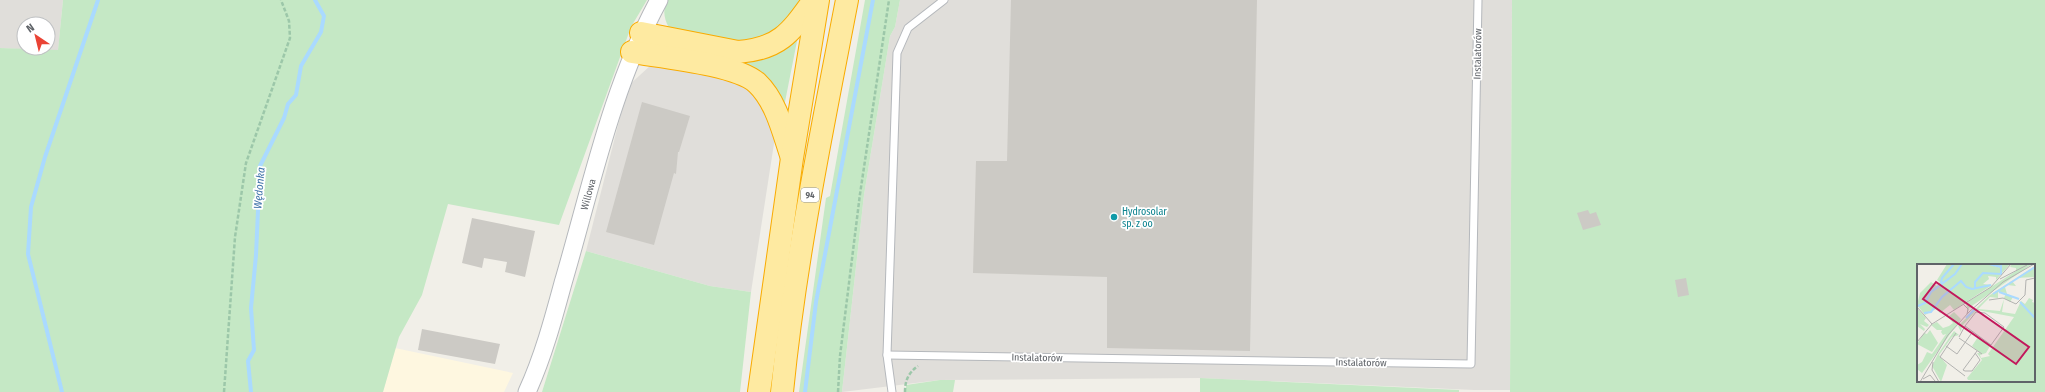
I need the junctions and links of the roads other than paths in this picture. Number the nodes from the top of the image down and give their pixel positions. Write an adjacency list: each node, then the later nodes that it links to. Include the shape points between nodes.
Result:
1 (659, 0): 7 (street, Willowa)
2 (814, 0): 7 (highway, via 785,37 773,45 753,51 738,52)
3 (818, 0): 9 (highway, 94)
4 (847, 0): 13 (highway, 94, via 795,288)
5 (944, 0): 10 (lane, via 908,28 897,53)
6 (1478, 0): 10 (lane, Instalatorów, via 1471,364)
7 (641, 33): 8 (street, Willowa)
8 (632, 52): 9 (highway, via 718,67 756,82 775,109); 11 (street, Willowa, via 604,135 537,370)
9 (792, 158): 12 (highway, 94)
10 (887, 355): 14 (lane)
11 (527, 392)
12 (759, 392)
13 (782, 392)
14 (892, 392)

